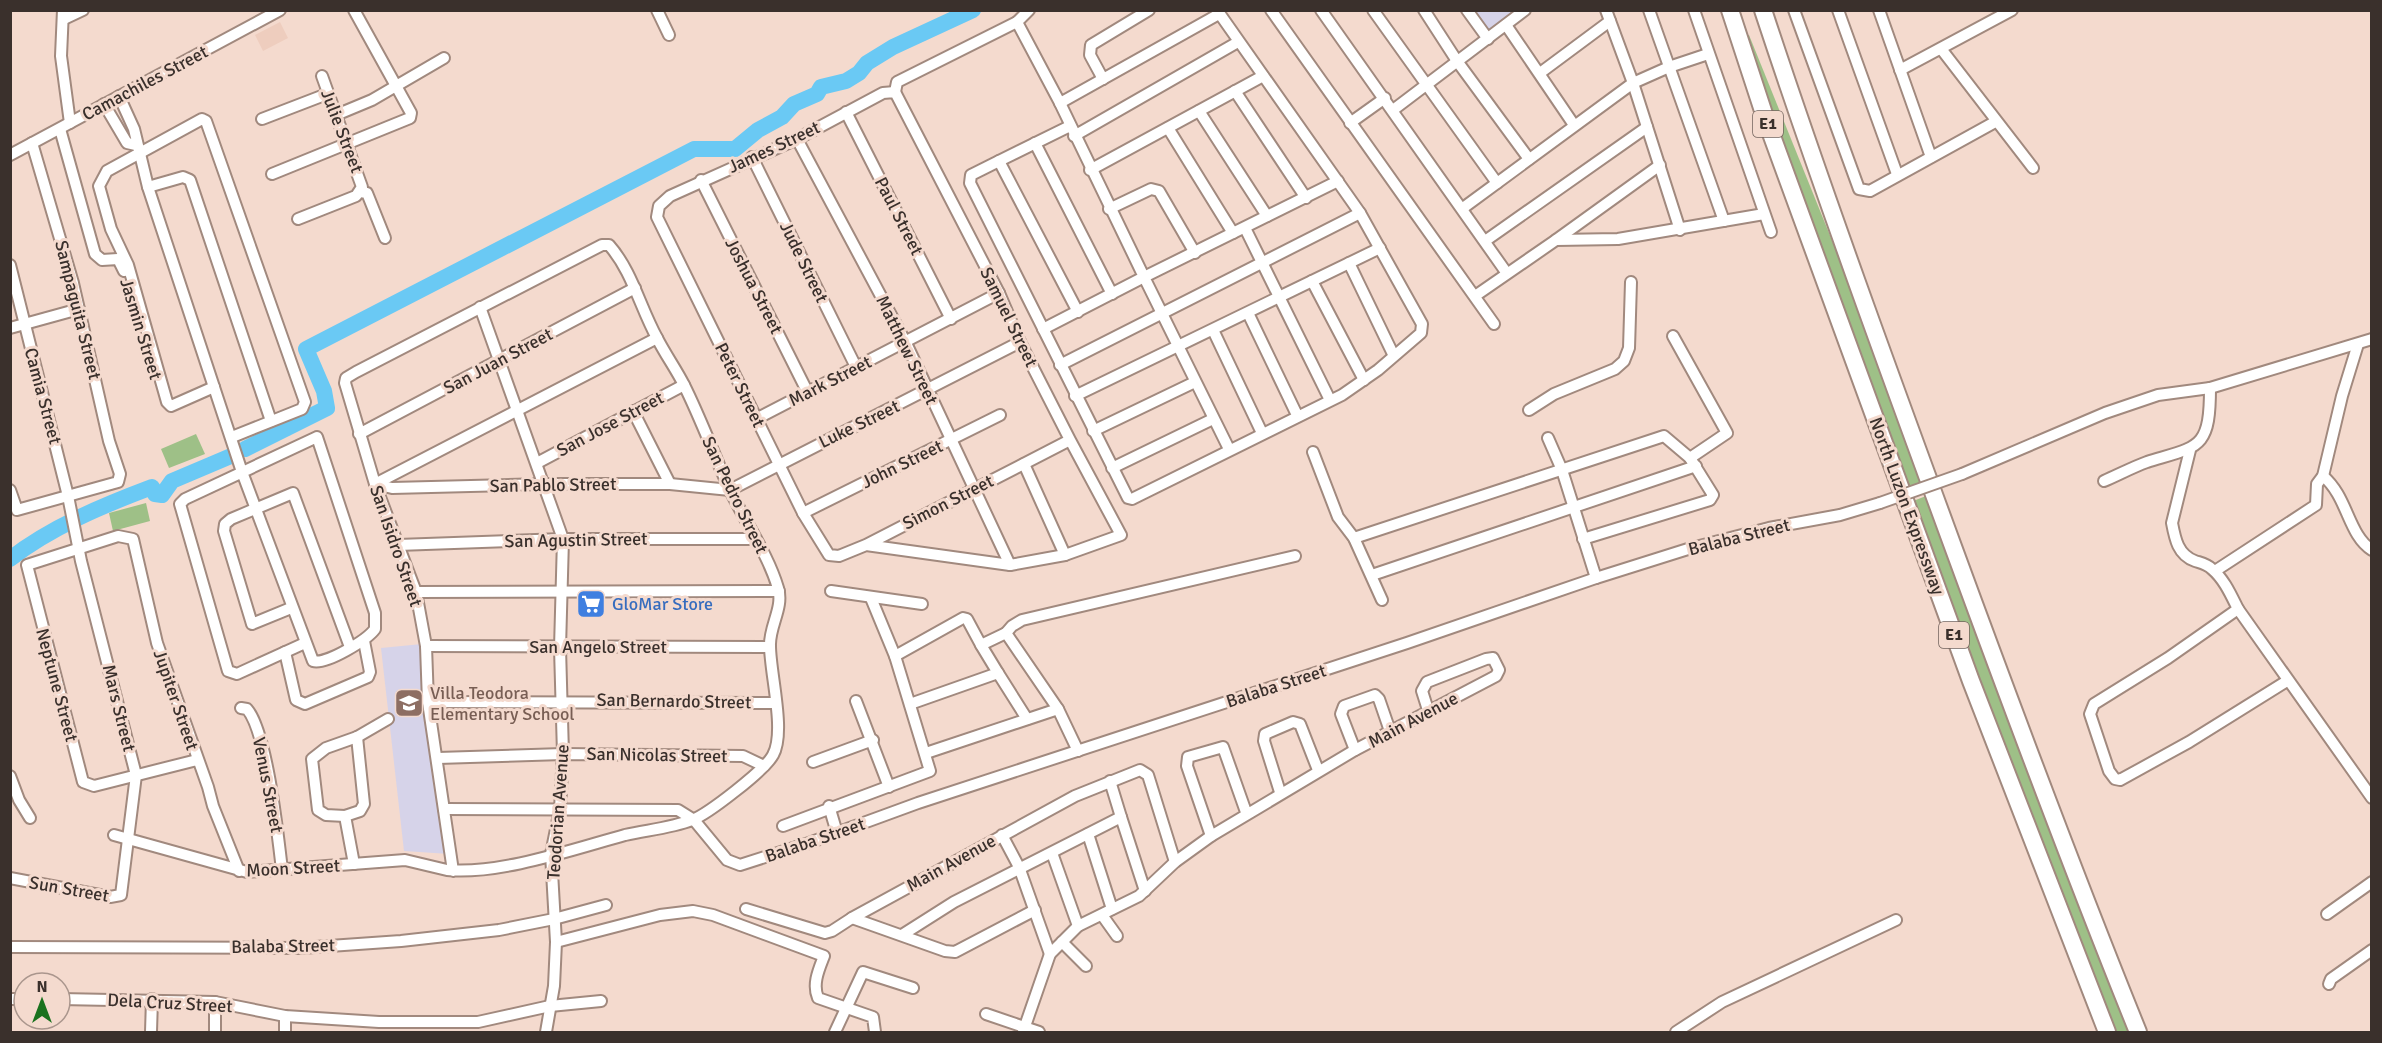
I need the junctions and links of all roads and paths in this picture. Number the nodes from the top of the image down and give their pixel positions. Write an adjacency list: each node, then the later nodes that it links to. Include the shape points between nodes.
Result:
1 (83, 10): 22 (street)
2 (280, 10): 23 (street, Camachiles Street)
3 (354, 10): 41 (street)
4 (657, 10): 27 (street)
5 (1029, 10): 25 (street)
6 (1149, 10): 39 (street, via 1091,45 1090,55)
7 (1271, 10): 57 (street)
8 (1321, 10): 47 (street)
9 (1373, 10): 42 (street)
10 (1424, 10): 33 (street)
11 (1467, 10): 28 (street)
12 (1525, 10): 26 (street)
13 (1649, 10): 34 (street)
14 (1694, 10): 31 (street)
15 (1730, 10): 312 (highway, North Luzon Expressway / E1, via 1765,117 1967,670)
16 (1763, 10): 313 (highway, North Luzon Expressway / E1, via 1823,194 1997,667)
17 (1794, 10): 77 (street, via 1859,189 1870,191)
18 (1838, 10): 77 (street)
19 (1879, 10): 35 (street)
20 (2012, 10): 30 (street)
21 (1218, 12): 29 (street); 39 (street)
22 (63, 15): 56 (street, via 61,56)
23 (259, 16): 46 (street, Camachiles Street)
24 (1608, 16): 36 (street); 40 (street)
25 (1017, 22): 45 (street, via 897,82); 48 (street)
26 (1506, 25): 28 (street); 36 (street)
27 (669, 35)
28 (1488, 39): 33 (street)
29 (1239, 42): 38 (street); 62 (street)
30 (1942, 50): 35 (street); 55 (street)
31 (1708, 54): 34 (street); 87 (street)
32 (444, 58): 41 (street)
33 (1457, 61): 42 (street); 71 (street)
34 (1669, 67): 40 (street); 91 (street)
35 (1900, 70): 70 (street)
36 (1540, 73): 58 (street)
37 (322, 76): 44 (street, Julie Street)
38 (1263, 76): 43 (street); 79 (street)
39 (1103, 79): 48 (street)
40 (1633, 83): 58 (street); 59 (street)
41 (395, 86): 53 (street); 66 (street, via 411,113 410,118)
42 (1426, 86): 50 (street); 80 (street)
43 (1235, 91): 51 (street); 83 (street)
44 (327, 94): 53 (street, Julie Street); 54 (street)
45 (897, 95): 52 (street, James Street, via 883,93); 109 (street, Samuel Street)
46 (118, 96): 49 (street, Camachiles Street); 67 (street, via 134,129)
47 (1385, 98): 50 (street); 57 (street)
48 (1060, 103): 62 (street)
49 (104, 104): 56 (street, Camachiles Street); 67 (street, via 127,143)
50 (1393, 110): 84 (street)
51 (1199, 111): 60 (street); 88 (street)
52 (846, 112): 63 (street, James Street); 118 (street, Paul Street)
53 (336, 115): 66 (street, Julie Street)
54 (261, 119)
55 (1995, 122): 70 (street); 74 (street)
56 (70, 123): 61 (street, Camachiles Street)
57 (1350, 123): 111 (street)
58 (1574, 125): 71 (street)
59 (1647, 127): 73 (street); 98 (street)
60 (1168, 128): 75 (street); 95 (street)
61 (60, 129): 64 (street, Camachiles Street); 147 (street, Jasmin Street, via 95,254 98,259 114,257 121,262)
62 (1072, 130): 65 (street); 75 (street)
63 (797, 139): 69 (street, James Street); 128 (street, Matthew Street)
64 (32, 143): 68 (street, Camachiles Street); 114 (street, Sampaguita Street)
65 (1035, 143): 72 (street); 110 (street)
66 (345, 145): 76 (street); 82 (street, Julie Street)
67 (137, 149): 81 (street); 138 (street, via 100,180 111,229 128,265 167,402 171,406); 152 (street, via 202,119 206,121 304,398 302,409)
68 (10, 154)
69 (752, 157): 78 (street, James Street); 134 (street, Jude Street)
70 (1931, 157): 77 (street)
71 (1529, 159): 80 (street)
72 (999, 161): 115 (street); 122 (street, via 969,180)
73 (1660, 165): 93 (street); 97 (street)
74 (2033, 168)
75 (1090, 170): 85 (street)
76 (272, 174)
77 (1897, 174)
78 (701, 180): 89 (street, James Street, via 664,200); 140 (street, Joshua Street)
79 (1338, 181): 83 (street); 86 (street)
80 (1497, 183): 84 (street)
81 (148, 187): 138 (street); 152 (street, via 183,177 190,180)
82 (361, 189): 90 (street); 96 (street, Julie Street, via 367,193)
83 (1306, 198): 88 (street)
84 (1463, 208): 98 (street)
85 (1109, 209): 100 (street, via 1151,189 1159,191); 105 (street)
86 (1359, 213): 99 (street); 102 (street)
87 (1764, 214): 91 (street); 94 (street)
88 (1267, 216): 92 (street)
89 (657, 217): 150 (street, Peter Street)
90 (298, 219)
91 (1724, 221): 93 (street)
92 (1245, 228): 95 (street); 102 (street)
93 (1680, 230): 97 (street, via 1597,241)
94 (1771, 232)
95 (1233, 234): 100 (street)
96 (385, 238)
97 (1556, 240): 104 (street)
98 (1485, 241): 104 (street)
99 (1380, 248): 101 (street); 131 (street, via 1423,328)
100 (1195, 253): 105 (street)
101 (1349, 263): 106 (street); 131 (street)
102 (1262, 264): 112 (street); 116 (street)
103 (10, 265): 119 (street, Camia Street)
104 (1506, 272): 111 (street)
105 (1143, 277): 110 (street); 116 (street)
106 (1312, 281): 112 (street); 135 (street)
107 (1631, 282): 144 (street, via 1629,348 1621,365 1554,394)
108 (636, 288): 113 (street, San Pedro Street, via 609,245 602,245); 125 (street, San Pedro Street); 132 (street, San Juan Street)
109 (999, 293): 118 (street, Mark Street); 127 (street, Samuel Street)
110 (1112, 294): 115 (street)
111 (1475, 296): 120 (street)
112 (1280, 297): 117 (street); 143 (street)
113 (480, 307): 132 (street, Teodorian Avenue); 155 (street, San Isidro Street, via 346,378)
114 (79, 309): 119 (street); 178 (street, Sampaguita Street, via 120,478 118,482)
115 (1078, 312): 122 (street)
116 (1161, 313): 130 (street); 133 (street)
117 (1248, 313): 123 (street); 149 (street)
118 (951, 320): 128 (street, Mark Street)
119 (24, 324): 121 (street); 178 (street, Camia Street)
120 (1494, 324)
121 (10, 328)
122 (1042, 329): 133 (street)
123 (1213, 330): 130 (street); 154 (street)
124 (1673, 336): 163 (street, via 1727,433)
125 (657, 338): 137 (street, San Pedro Street); 145 (street)
126 (2372, 339): 129 (street, Balaba Street)
127 (1020, 342): 141 (street, Luke Street); 159 (street, Samuel Street)
128 (906, 343): 134 (street, Mark Street); 141 (street, Matthew Street)
129 (2358, 344): 139 (street, Balaba Street); 170 (street)
130 (1178, 346): 136 (street); 142 (street)
131 (1393, 354): 135 (street)
132 (501, 360): 145 (street, Teodorian Avenue); 155 (street, San Juan Street)
133 (1060, 365): 142 (street)
134 (856, 367): 140 (street, Mark Street)
135 (1364, 380): 143 (street)
136 (1195, 382): 151 (street); 153 (street)
137 (684, 385): 146 (street, San Jose Street); 177 (street, San Pedro Street)
138 (214, 387): 156 (street)
139 (2210, 388): 161 (street, via 2204,436); 197 (street, Balaba Street, bridge, via 2158,395 2106,413 1962,474 1880,503 1688,549)
140 (807, 391): 150 (street, Mark Street)
141 (927, 391): 158 (street, Matthew Street); 165 (street, Luke Street)
142 (1075, 396): 153 (street)
143 (1330, 400): 149 (street)
144 (1528, 410)
145 (518, 411): 164 (street, Teodorian Avenue); 172 (street)
146 (633, 411): 164 (street, San Jose Street); 174 (street)
147 (166, 412)
148 (1000, 415): 158 (street, John Street)
149 (1297, 415): 154 (street)
150 (756, 418): 165 (street, Peter Street)
151 (1213, 419): 160 (street); 167 (street)
152 (272, 421): 156 (street)
153 (1093, 431): 167 (street)
154 (1262, 433): 160 (street)
155 (359, 434): 172 (street, San Isidro Street)
156 (232, 437): 169 (street)
157 (1548, 438): 168 (street)
158 (950, 440): 175 (street, Matthew Street); 181 (street, John Street)
159 (1070, 440): 166 (street, Simon Street); 192 (street, Samuel Street, via 1121,535)
160 (1229, 449): 167 (street, via 1132,499 1125,494)
161 (2190, 450): 171 (street, via 2147,462); 195 (street, via 2172,523 2174,535 2179,550)
162 (1313, 452): 183 (street, via 1338,516)
163 (1693, 462): 168 (street, via 1664,436); 180 (street); 186 (street, via 1713,497)
164 (537, 463): 173 (street, Teodorian Avenue)
165 (779, 463): 177 (street, Luke Street); 181 (street, Peter Street)
166 (1024, 464): 175 (street, Simon Street); 192 (street)
167 (1112, 468)
168 (1562, 470): 180 (street); 183 (street)
169 (242, 472): 179 (street); 208 (street, via 317,437 375,613 375,629); 215 (street, via 185,499 180,512 228,671 237,674)
170 (2323, 476): 190 (street, via 2337,491 2360,540); 195 (street, via 2317,484 2316,505 2311,510)
171 (2104, 481)
172 (375, 484): 173 (street, San Pablo Street, via 400,488); 187 (street, San Isidro Street)
173 (544, 484): 174 (street, San Pablo Street); 184 (street, Teodorian Avenue)
174 (670, 484): 177 (street, San Pablo Street)
175 (974, 487): 188 (street, Simon Street); 194 (street, Matthew Street)
176 (10, 490): 178 (street, via 17,510)
177 (730, 490): 185 (street, San Pedro Street)
178 (68, 496): 182 (street, Camia Street)
179 (255, 507): 205 (street); 205 (street, via 231,519 224,531 252,624); 212 (street, via 295,494)
180 (1573, 507): 186 (street); 196 (street)
181 (803, 513): 191 (street, Peter Street)
182 (75, 528): 189 (street, Mars Street)
183 (1354, 538): 196 (street)
184 (563, 539): 185 (street, San Agustin Street); 187 (street, San Agustin Street); 198 (street, Teodorian Avenue)
185 (755, 539): 199 (street, San Pedro Street)
186 (1583, 539): 197 (street)
187 (398, 545): 201 (street, San Isidro Street)
188 (866, 545): 191 (street, Simon Street, via 839,556); 194 (street)
189 (78, 547): 237 (street, Jupiter Street, via 118,536 133,539 157,643); 241 (street, Mars Street); 241 (street, Neptune Street, via 27,565 29,580 84,782 89,786)
190 (2372, 550)
191 (826, 552)
192 (1065, 555): 194 (street)
193 (1294, 556): 207 (street, via 1022,621)
194 (1010, 565)
195 (2215, 571): 206 (street)
196 (1372, 575): 203 (street)
197 (1596, 578): 233 (street, Balaba Street)
198 (563, 590): 199 (street); 201 (street); 214 (street, Teodorian Avenue)
199 (779, 591): 213 (street)
200 (831, 591): 202 (street)
201 (416, 592): 211 (street, San Isidro Street)
202 (871, 598): 204 (street); 216 (street)
203 (1382, 600)
204 (922, 604)
205 (291, 608): 209 (street)
206 (2238, 609): 218 (street); 218 (street, via 2094,704 2090,714 2112,776 2120,780 2151,765)
207 (1006, 633): 210 (street); 225 (street)
208 (364, 641): 212 (street); 215 (street, via 368,677 305,704 296,700)
209 (305, 643): 212 (street, via 312,661 318,663); 215 (street)
210 (981, 645): 216 (street, via 963,618); 217 (street)
211 (426, 646): 214 (street, San Angelo Street); 221 (street, San Isidro Street)
212 (350, 647)
213 (770, 647): 214 (street, San Angelo Street); 222 (street)
214 (560, 648): 219 (street, Teodorian Avenue)
215 (285, 652)
216 (895, 656): 223 (street)
217 (998, 674): 223 (street); 228 (street)
218 (2287, 681): 246 (street)
219 (562, 700): 221 (street, San Bernardo Street); 222 (street, San Bernardo Street); 235 (street, Teodorian Avenue)
220 (856, 701): 231 (street)
221 (428, 702): 236 (street, San Isidro Street)
222 (776, 703): 239 (street, via 777,743)
223 (910, 704): 234 (street)
224 (241, 708): 268 (street, Venus Street, via 247,709 255,722 274,803)
225 (1058, 709): 228 (street); 233 (street)
226 (1428, 710): 226 (street, Main Avenue, via 1496,676 1498,663 1493,658 1486,659 1427,682 1422,691); 229 (street, Main Avenue)
227 (388, 719): 230 (street)
228 (1027, 719): 234 (street)
229 (1390, 731): 232 (street, Main Avenue); 232 (street, Main Avenue, via 1377,696 1344,706 1341,714)
230 (357, 737): 252 (street, via 364,804 360,811); 252 (street, via 326,748 312,759 311,765 318,810 326,815)
231 (873, 740): 238 (street); 244 (street)
232 (1355, 750): 240 (street, Main Avenue)
233 (1078, 751): 257 (street, Balaba Street)
234 (926, 753): 244 (street, via 930,771)
235 (563, 754): 236 (street, San Nicolas Street); 239 (street, San Nicolas Street, via 742,756); 250 (street, Teodorian Avenue)
236 (438, 758): 249 (street, San Isidro Street)
237 (197, 760): 241 (street); 269 (street, Jupiter Street)
238 (813, 762)
239 (765, 766): 255 (street)
240 (1318, 770): 245 (street, Main Avenue); 245 (street, via 1300,724 1293,722 1264,734)
241 (136, 775): 262 (street, Mars Street)
242 (10, 776): 247 (street)
243 (1110, 781): 253 (street); 260 (street, Main Avenue); 265 (street, Main Avenue, via 1140,770 1147,772)
244 (889, 787): 248 (street)
245 (1280, 792): 251 (street, Main Avenue)
246 (2372, 798)
247 (14, 802): 254 (street)
248 (829, 806): 256 (street); 257 (street)
249 (444, 809): 250 (street); 270 (street, San Isidro Street)
250 (560, 809): 255 (street, via 678,810); 264 (street, Teodorian Avenue)
251 (1246, 812): 261 (street, Main Avenue); 261 (street, via 1225,751 1220,747 1193,754 1187,760)
252 (345, 816): 266 (street)
253 (1121, 817): 258 (street); 274 (street)
254 (30, 818)
255 (694, 820): 257 (street, Balaba Street, via 734,865); 264 (street, Moon Street)
256 (783, 826)
257 (837, 833)
258 (1088, 834): 263 (street); 278 (street)
259 (114, 835): 262 (street, Moon Street)
260 (1002, 835): 267 (street); 280 (street, Main Avenue)
261 (1211, 836): 265 (street, Main Avenue)
262 (129, 840): 269 (street, Moon Street); 273 (street, Mars Street)
263 (1052, 853): 267 (street); 283 (street)
264 (551, 854): 270 (street, Moon Street, via 494,868); 281 (street, Teodorian Avenue)
265 (1175, 862): 274 (street, Main Avenue)
266 (354, 864): 268 (street, Moon Street); 270 (street, Moon Street, via 405,860)
267 (1019, 867): 277 (street); 284 (street)
268 (282, 870): 269 (street, Moon Street)
269 (239, 871)
270 (453, 871)
271 (10, 878): 273 (street, Sun Street, via 110,897 119,897)
272 (2372, 882): 279 (street)
273 (124, 890)
274 (1146, 891): 278 (street, Main Avenue)
275 (606, 905): 281 (street, Balaba Street)
276 (746, 909): 280 (street, Main Avenue, via 825,933)
277 (1035, 910): 284 (street, via 955,952); 290 (street)
278 (1107, 912): 283 (street, Main Avenue); 285 (street)
279 (2327, 914)
280 (852, 918): 284 (street)
281 (554, 919): 286 (street, Teodorian Avenue); 288 (street, Balaba Street, via 499,930 301,948)
282 (1896, 920): 311 (street, via 1722,1002)
283 (1078, 926): 287 (street, Main Avenue)
284 (902, 935)
285 (1117, 936)
286 (556, 942): 298 (street, Teodorian Avenue); 299 (street, via 660,915 704,912 824,956 815,991 818,998)
287 (1062, 942): 290 (street, Main Avenue); 291 (street)
288 (10, 947)
289 (2372, 950): 292 (street)
290 (1050, 954): 303 (street, Main Avenue)
291 (1086, 966)
292 (2329, 984)
293 (913, 988): 299 (street, via 863,972)
294 (72, 999): 295 (street, Dela Cruz Street)
295 (152, 999): 297 (street, Dela Cruz Street); 304 (street)
296 (601, 1001): 298 (street, Dela Cruz Street)
297 (215, 1002): 301 (street, Dela Cruz Street); 305 (street)
298 (550, 1006): 302 (street, Dela Cruz Street); 307 (street, Teodorian Avenue)
299 (846, 1007): 308 (street); 309 (street, via 873,1017)
300 (986, 1014): 303 (street)
301 (285, 1016): 302 (street, Dela Cruz Street); 306 (street)
302 (477, 1027)
303 (1024, 1030): 310 (street)
304 (151, 1032)
305 (215, 1032)
306 (285, 1032)
307 (546, 1032)
308 (836, 1032)
309 (875, 1032)
310 (1039, 1032)
311 (1676, 1032)
312 (2107, 1032)
313 (2138, 1032)

